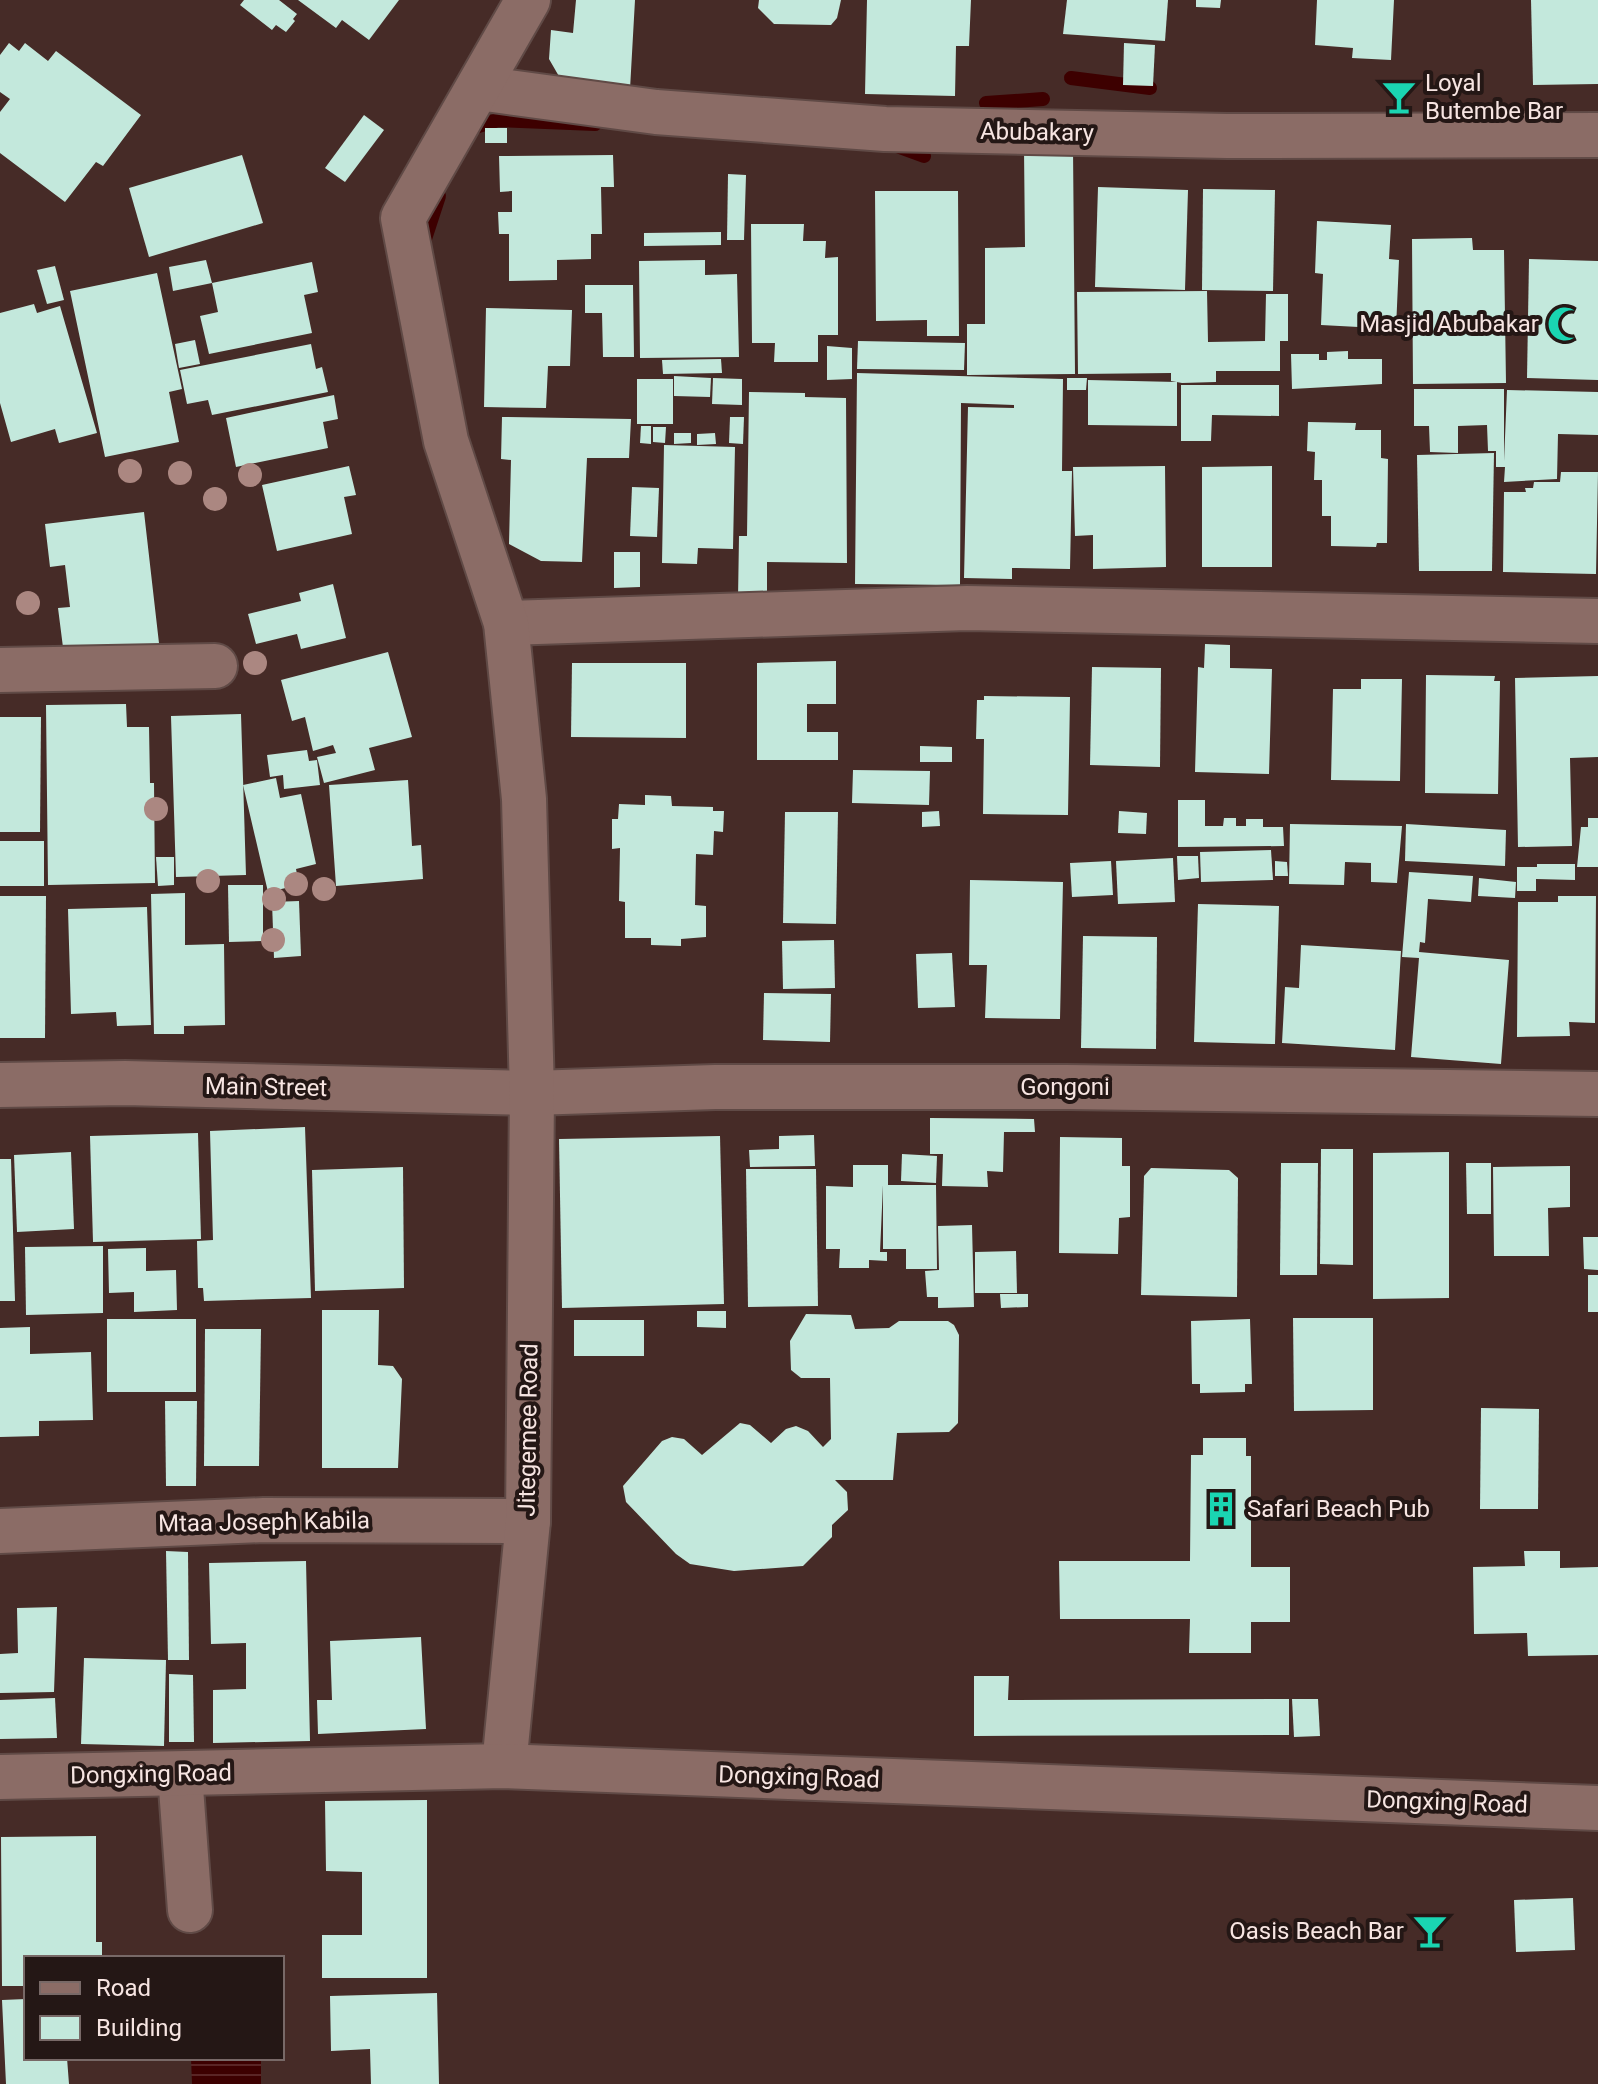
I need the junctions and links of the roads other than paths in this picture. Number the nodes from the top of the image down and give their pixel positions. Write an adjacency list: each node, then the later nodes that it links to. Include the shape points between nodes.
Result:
1 (528, 0): 2 (street, Jitegemee Road)
2 (479, 88): 3 (street, Abubakary, via 656,112 885,129 1227,136); 5 (street, Jitegemee Road, via 403,218 446,441)
3 (1598, 135)
4 (1598, 621): 5 (street, via 967,608)
5 (506, 623): 9 (street, Jitegemee Road, via 524,799)
6 (215, 666): 7 (street)
7 (0, 670)
8 (0, 1085): 9 (street, Main Street)
9 (532, 1093): 10 (street, Gongoni, via 899,1087); 11 (street, Jitegemee Road)
10 (1598, 1094)
11 (528, 1521): 12 (street, Mtaa Joseph Kabila, via 264,1520); 13 (street, Jitegemee Road)
12 (0, 1531)
13 (504, 1766): 14 (street, Dongxing Road); 16 (street, Dongxing Road)
14 (180, 1774): 15 (street, Dongxing Road); 17 (street)
15 (0, 1777)
16 (1598, 1808)
17 (190, 1910)

